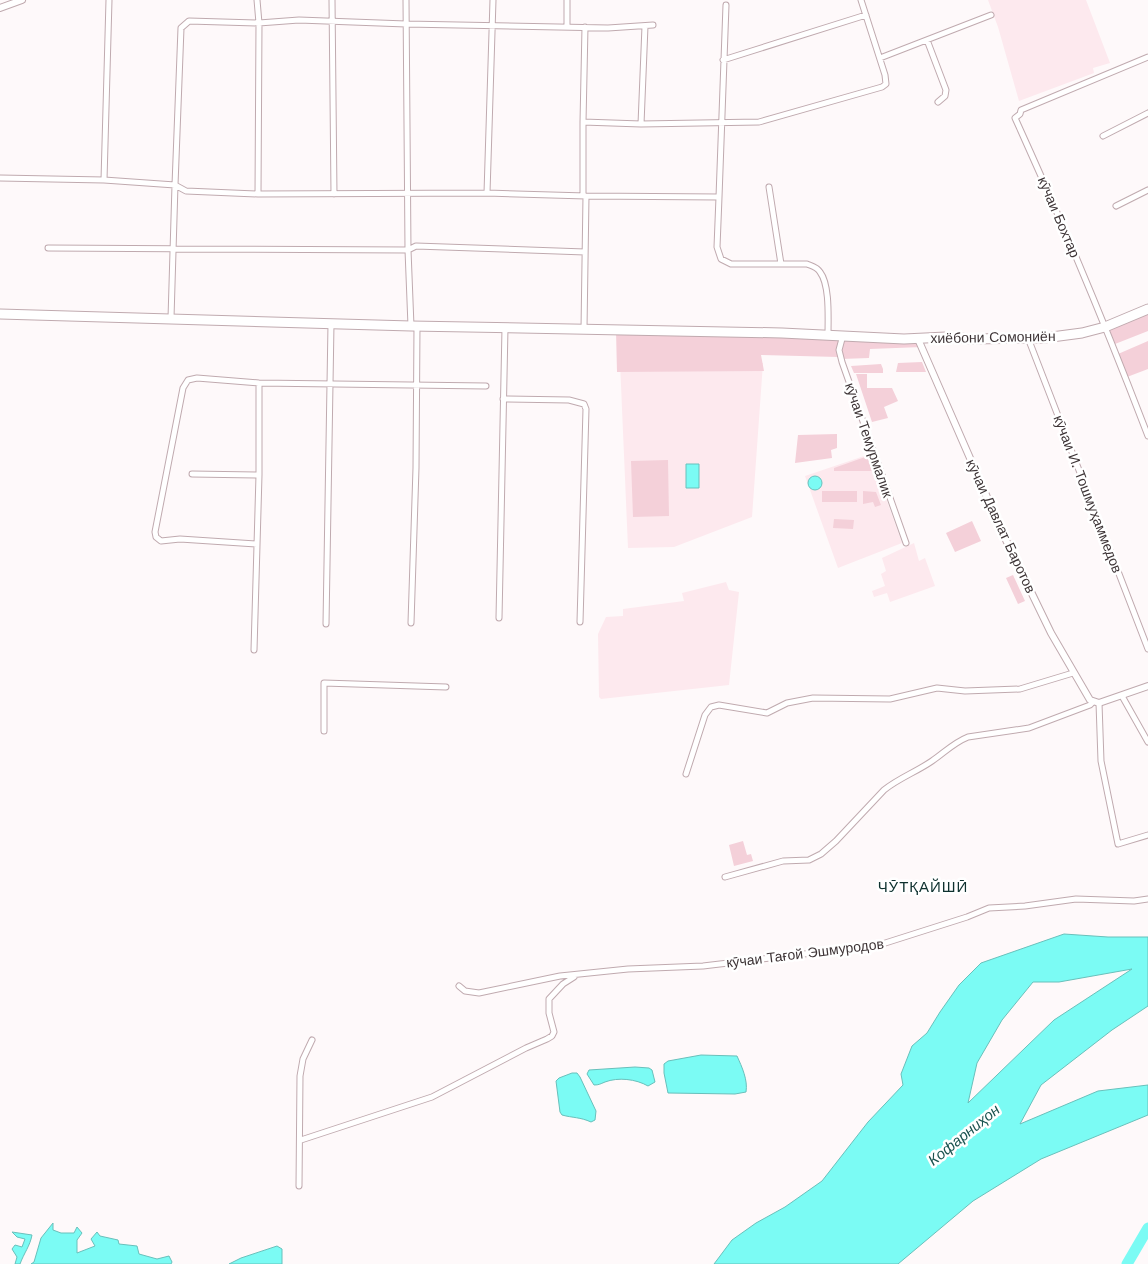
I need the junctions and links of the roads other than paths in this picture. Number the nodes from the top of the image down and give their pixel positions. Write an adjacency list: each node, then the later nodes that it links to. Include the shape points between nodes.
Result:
1 (22, 0): 10 (street)
2 (109, 0): 32 (street)
3 (257, 0): 14 (street)
4 (332, 0): 13 (street)
5 (406, 0): 15 (street)
6 (493, 0): 17 (street)
7 (567, 0): 19 (street)
8 (861, 0): 11 (street)
9 (726, 5): 24 (street)
10 (0, 8)
11 (866, 15): 23 (street); 24 (street)
12 (991, 15): 21 (street)
13 (333, 21): 14 (street); 15 (street); 38 (street)
14 (259, 22): 33 (street, via 188,21 181,28); 37 (street)
15 (406, 24): 17 (street); 39 (street)
16 (653, 25): 18 (street)
17 (492, 26): 19 (street); 36 (street)
18 (645, 26): 20 (street); 29 (street)
19 (567, 27): 20 (street)
20 (586, 27): 27 (street)
21 (926, 40): 23 (street); 25 (street, via 946,90)
22 (1148, 57): 56 (street, кӯчаи Бохтар, via 1021,110 1015,118)
23 (880, 58): 28 (street, via 886,80 882,87 773,119)
24 (723, 60): 28 (street)
25 (938, 102)
26 (1148, 113): 30 (street)
27 (583, 122): 29 (street); 40 (street)
28 (720, 123): 29 (street); 41 (street)
29 (642, 124)
30 (1103, 136)
31 (0, 178): 32 (street)
32 (104, 180): 33 (street)
33 (175, 185): 37 (street, via 186,191); 44 (street)
34 (769, 187): 47 (street)
35 (1148, 190): 42 (street)
36 (487, 193): 39 (street); 40 (street)
37 (258, 194): 38 (street)
38 (334, 194): 39 (street)
39 (408, 194): 45 (street)
40 (584, 196): 41 (street); 46 (street)
41 (719, 197): 47 (street, via 717,247 721,259 731,264)
42 (1116, 206)
43 (48, 248): 44 (street)
44 (173, 248): 45 (street); 51 (street)
45 (408, 250): 46 (street, via 416,246); 53 (street)
46 (585, 252): 55 (street)
47 (781, 264): 57 (street, via 807,264 821,273 826,291)
48 (1148, 309): 56 (highway, хиёбони Сомониён)
49 (0, 314): 51 (highway, хиёбони Сомониён)
50 (1148, 315): 56 (highway, хиёбони Сомониён)
51 (172, 318): 52 (highway, хиёбони Сомониён)
52 (331, 324): 53 (highway, хиёбони Сомониён); 62 (street)
53 (414, 326): 54 (highway, хиёбони Сомониён); 63 (street)
54 (505, 328): 55 (highway, хиёбони Сомониён); 65 (street)
55 (584, 329): 57 (highway, хиёбони Сомониён)
56 (1106, 329): 60 (highway, хиёбони Сомониён); 66 (street)
57 (828, 335): 58 (highway, хиёбони Сомониён)
58 (843, 335): 59 (highway, хиёбони Сомониён); 69 (street, кӯчаи Темурмалик, via 839,352 843,366)
59 (918, 339): 60 (highway, хиёбони Сомониён, via 946,337); 77 (street, кӯчаи Давлат Баротов, via 1004,536)
60 (1029, 341): 75 (street, кӯчаи И. Тошмуҳаммедов)
61 (259, 383): 62 (street); 68 (street); 70 (street, via 188,380 183,388 155,532 161,541)
62 (329, 383): 63 (street); 74 (street)
63 (416, 385): 64 (street); 73 (street)
64 (486, 386)
65 (503, 399): 71 (street); 72 (street, via 569,400 584,404 586,409)
66 (1148, 436)
67 (192, 474): 68 (street)
68 (259, 475): 70 (street)
69 (906, 543)
70 (257, 544): 76 (street)
71 (499, 618)
72 (580, 622)
73 (411, 623)
74 (326, 624)
75 (1148, 649)
76 (254, 650)
77 (1074, 673): 81 (street, кӯчаи Давлат Баротов); 84 (street, via 1020,689 964,692 937,688 890,699 813,698 787,703 766,713 719,705 711,707 705,715)
78 (1148, 686): 80 (street)
79 (446, 687): 82 (street, via 324,683)
80 (1122, 696): 81 (street); 83 (street)
81 (1096, 702): 85 (street, via 1101,761 1118,844); 86 (street, via 1036,726 958,741 884,790 821,854 808,860 783,862)
82 (324, 731)
83 (1148, 742)
84 (686, 774)
85 (1148, 835)
86 (725, 877)
87 (1148, 899): 88 (street, кӯчаи Тағой Эшмуродов, via 1076,899 989,908 878,945 703,966 628,969)
88 (575, 976): 89 (street, кӯчаи Тағой Эшмуродов, via 560,976 479,993); 91 (street, via 549,999 552,1036 432,1096)
89 (459, 986)
90 (312, 1040): 91 (street, via 303,1059 300,1076)
91 (301, 1140): 92 (street)
92 (299, 1186)

